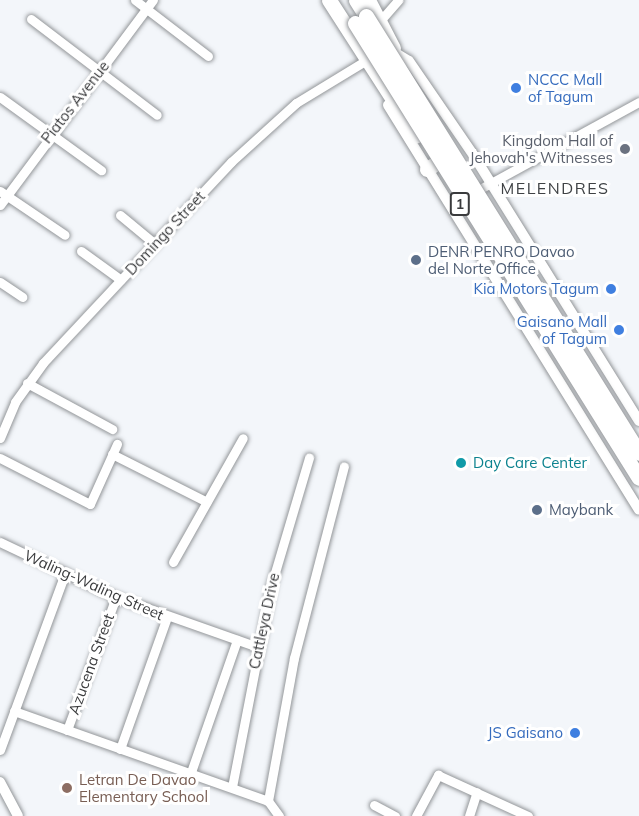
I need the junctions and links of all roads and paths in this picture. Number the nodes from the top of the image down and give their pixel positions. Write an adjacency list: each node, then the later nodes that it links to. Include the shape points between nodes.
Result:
1 (135, 0): 8 (street)
2 (153, 0): 8 (street, Piatos Avenue)
3 (322, 0): 13 (street)
4 (329, 0): 13 (highway, 1)
5 (341, 0): 9 (highway, 1)
6 (356, 0): 9 (highway, 1)
7 (398, 0): 9 (street)
8 (147, 9): 12 (street); 14 (street, Piatos Avenue)
9 (372, 15): 11 (highway, 1); 13 (highway); 39 (highway, 1, bridge); 45 (highway, 1, bridge)
10 (31, 19): 14 (street)
11 (394, 52): 13 (highway); 21 (highway, 1)
12 (208, 56)
13 (365, 61): 19 (highway, 1); 26 (street, Domingo Street, via 275,120)
14 (99, 71): 17 (street); 18 (street, Piatos Avenue)
15 (0, 97): 18 (street)
16 (639, 102): 21 (street)
17 (157, 116)
18 (50, 133): 20 (street); 22 (street, Piatos Avenue)
19 (431, 167): 32 (highway, 1); 47 (street)
20 (101, 170)
21 (485, 186): 31 (highway, 1); 35 (street)
22 (3, 193): 23 (street, Piatos Avenue); 25 (street)
23 (0, 205)
24 (120, 215): 26 (street)
25 (65, 235)
26 (155, 244): 28 (street, Domingo Street)
27 (81, 250): 28 (street)
28 (121, 280): 34 (street, Domingo Street)
29 (0, 282): 30 (street)
30 (22, 297)
31 (557, 313): 32 (highway); 33 (highway, 1)
32 (538, 326): 33 (highway, 1, via 553,350)
33 (573, 338): 39 (highway, 1)
34 (27, 383): 36 (street); 37 (street, Domingo Street)
35 (639, 421)
36 (112, 429)
37 (0, 438)
38 (243, 438): 46 (street)
39 (638, 443)
40 (117, 444): 41 (street)
41 (112, 454): 43 (street, via 90,504); 46 (street)
42 (309, 458): 54 (street, Cattleya Drive)
43 (0, 459)
44 (344, 466): 63 (street, via 300,629)
45 (639, 478)
46 (207, 502): 49 (street)
47 (639, 510)
48 (0, 542): 50 (street, Waling-Waling Street)
49 (173, 562)
50 (64, 573): 51 (street, Waling-Waling Street); 55 (street)
51 (116, 597): 52 (street, Waling-Waling Street); 56 (street, Azucena Street)
52 (167, 617): 53 (street, Waling-Waling Street); 57 (street)
53 (237, 640): 54 (street, Waling-Waling Street); 59 (street)
54 (258, 647): 61 (street, Cattleya Drive)
55 (14, 711): 56 (street); 58 (street)
56 (67, 730): 57 (street)
57 (120, 749): 59 (street)
58 (0, 750)
59 (191, 772): 61 (street)
60 (0, 782): 65 (street)
61 (232, 787): 63 (street)
62 (477, 792): 68 (street, via 434,775); 69 (street); 70 (street)
63 (268, 801): 66 (street)
64 (374, 805): 67 (street)
65 (18, 816)
66 (279, 816)
67 (395, 816)
68 (416, 816)
69 (469, 816)
70 (528, 816)

